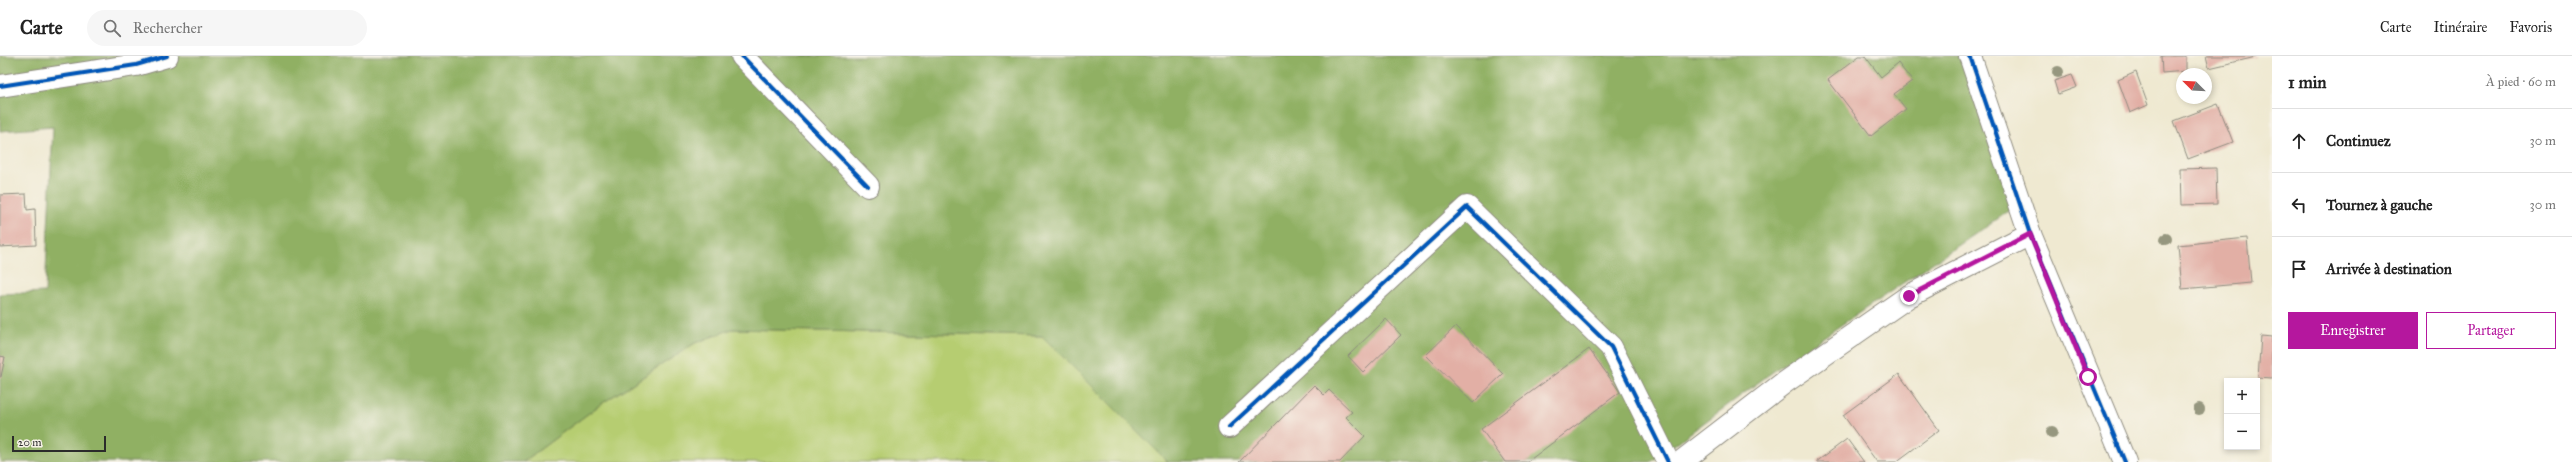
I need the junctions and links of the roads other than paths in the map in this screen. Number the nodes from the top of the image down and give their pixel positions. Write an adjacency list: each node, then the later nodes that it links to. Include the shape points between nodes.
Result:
1 (167, 56): 4 (street, via 136,65)
2 (742, 56): 5 (street)
3 (1970, 56): 6 (street)
4 (0, 86)
5 (868, 186)
6 (2030, 234): 9 (street, via 1909,296 1785,382); 10 (street)
7 (1229, 427): 8 (street, via 1467,207 1611,347)
8 (1668, 462)
9 (1681, 462)
10 (2124, 462)

